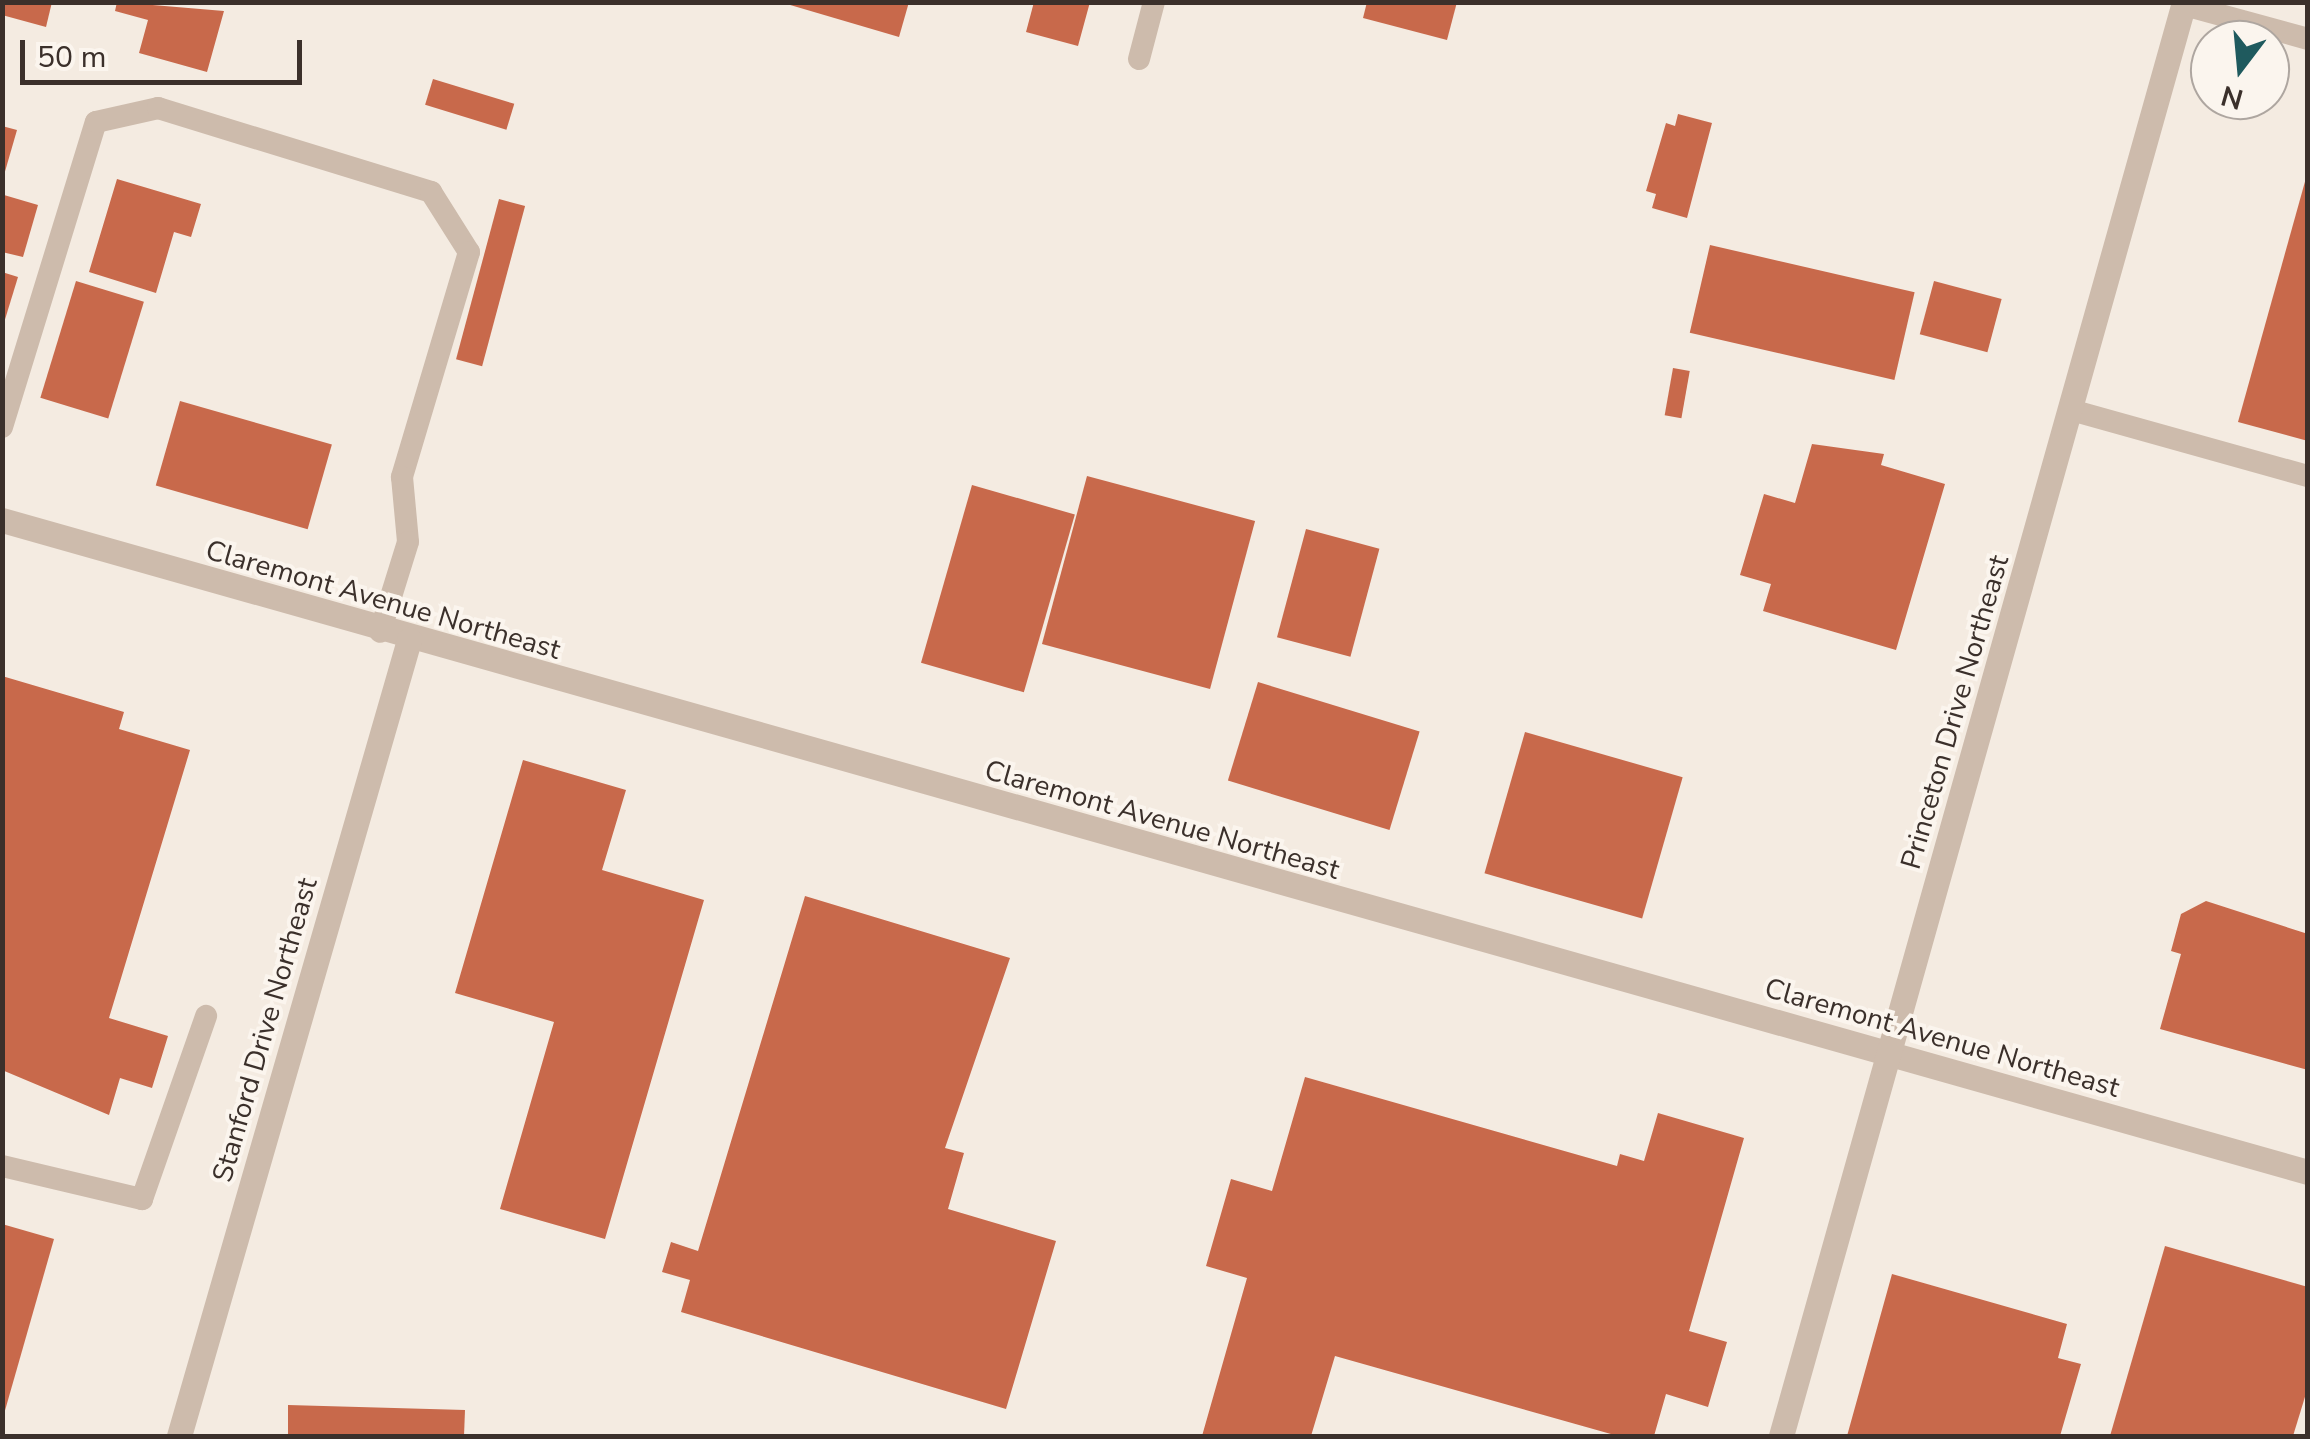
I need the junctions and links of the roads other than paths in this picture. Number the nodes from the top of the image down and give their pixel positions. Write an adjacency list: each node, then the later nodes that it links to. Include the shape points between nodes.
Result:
1 (1154, 2): 4 (lane)
2 (2184, 4): 3 (lane); 5 (street, Princeton Drive Northeast)
3 (2308, 39)
4 (1139, 60)
5 (2071, 410): 7 (lane); 12 (street, Princeton Drive Northeast)
6 (2, 427): 9 (lane, via 96,122 158,108 432,192 469,252 402,477 408,542)
7 (2308, 476)
8 (2, 520): 9 (street, Claremont Avenue Northeast)
9 (380, 632): 10 (street, Claremont Avenue Northeast)
10 (409, 640): 12 (street, Claremont Avenue Northeast); 15 (street, Stanford Drive Northeast)
11 (206, 1016): 13 (lane, via 142,1199)
12 (1892, 1055): 14 (street, Claremont Avenue Northeast); 16 (street, Princeton Drive Northeast)
13 (2, 1166)
14 (2308, 1172)
15 (180, 1436)
16 (1781, 1436)

